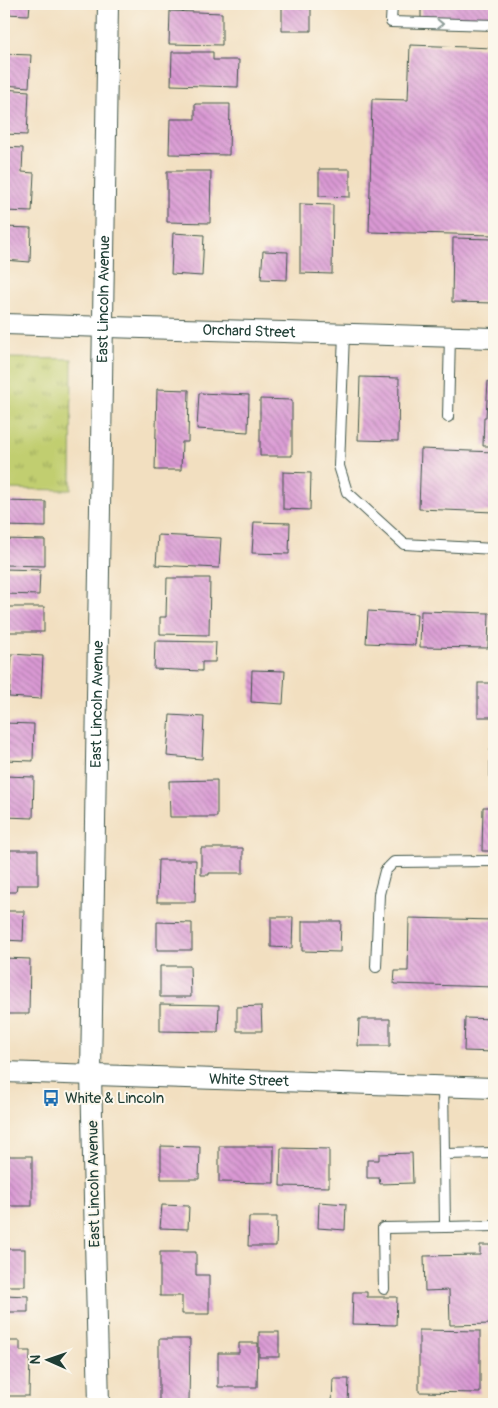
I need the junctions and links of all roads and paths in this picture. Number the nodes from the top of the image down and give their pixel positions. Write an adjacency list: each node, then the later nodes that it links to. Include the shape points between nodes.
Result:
1 (108, 4): 5 (street, East Lincoln Avenue)
2 (392, 4): 3 (lane, one-way to 3, via 391,22)
3 (494, 25)
4 (4, 324): 5 (street, Orchard Street)
5 (102, 326): 6 (street, Orchard Street); 14 (street, East Lincoln Avenue)
6 (344, 333): 7 (street, Orchard Street); 10 (lane, via 339,466 347,492 404,544)
7 (450, 336): 8 (street, Orchard Street); 9 (lane)
8 (494, 338)
9 (448, 417)
10 (494, 549)
11 (494, 861): 12 (lane, via 394,862 385,871 379,894)
12 (376, 967)
13 (4, 1072): 14 (street, White Street)
14 (91, 1075): 15 (street, White Street); 22 (street, East Lincoln Avenue)
15 (443, 1086): 16 (street, White Street); 18 (lane)
16 (494, 1088)
17 (494, 1153): 18 (lane)
18 (444, 1154): 20 (lane)
19 (494, 1226): 20 (lane)
20 (445, 1227): 21 (lane, via 383,1228)
21 (384, 1289)
22 (99, 1404)

